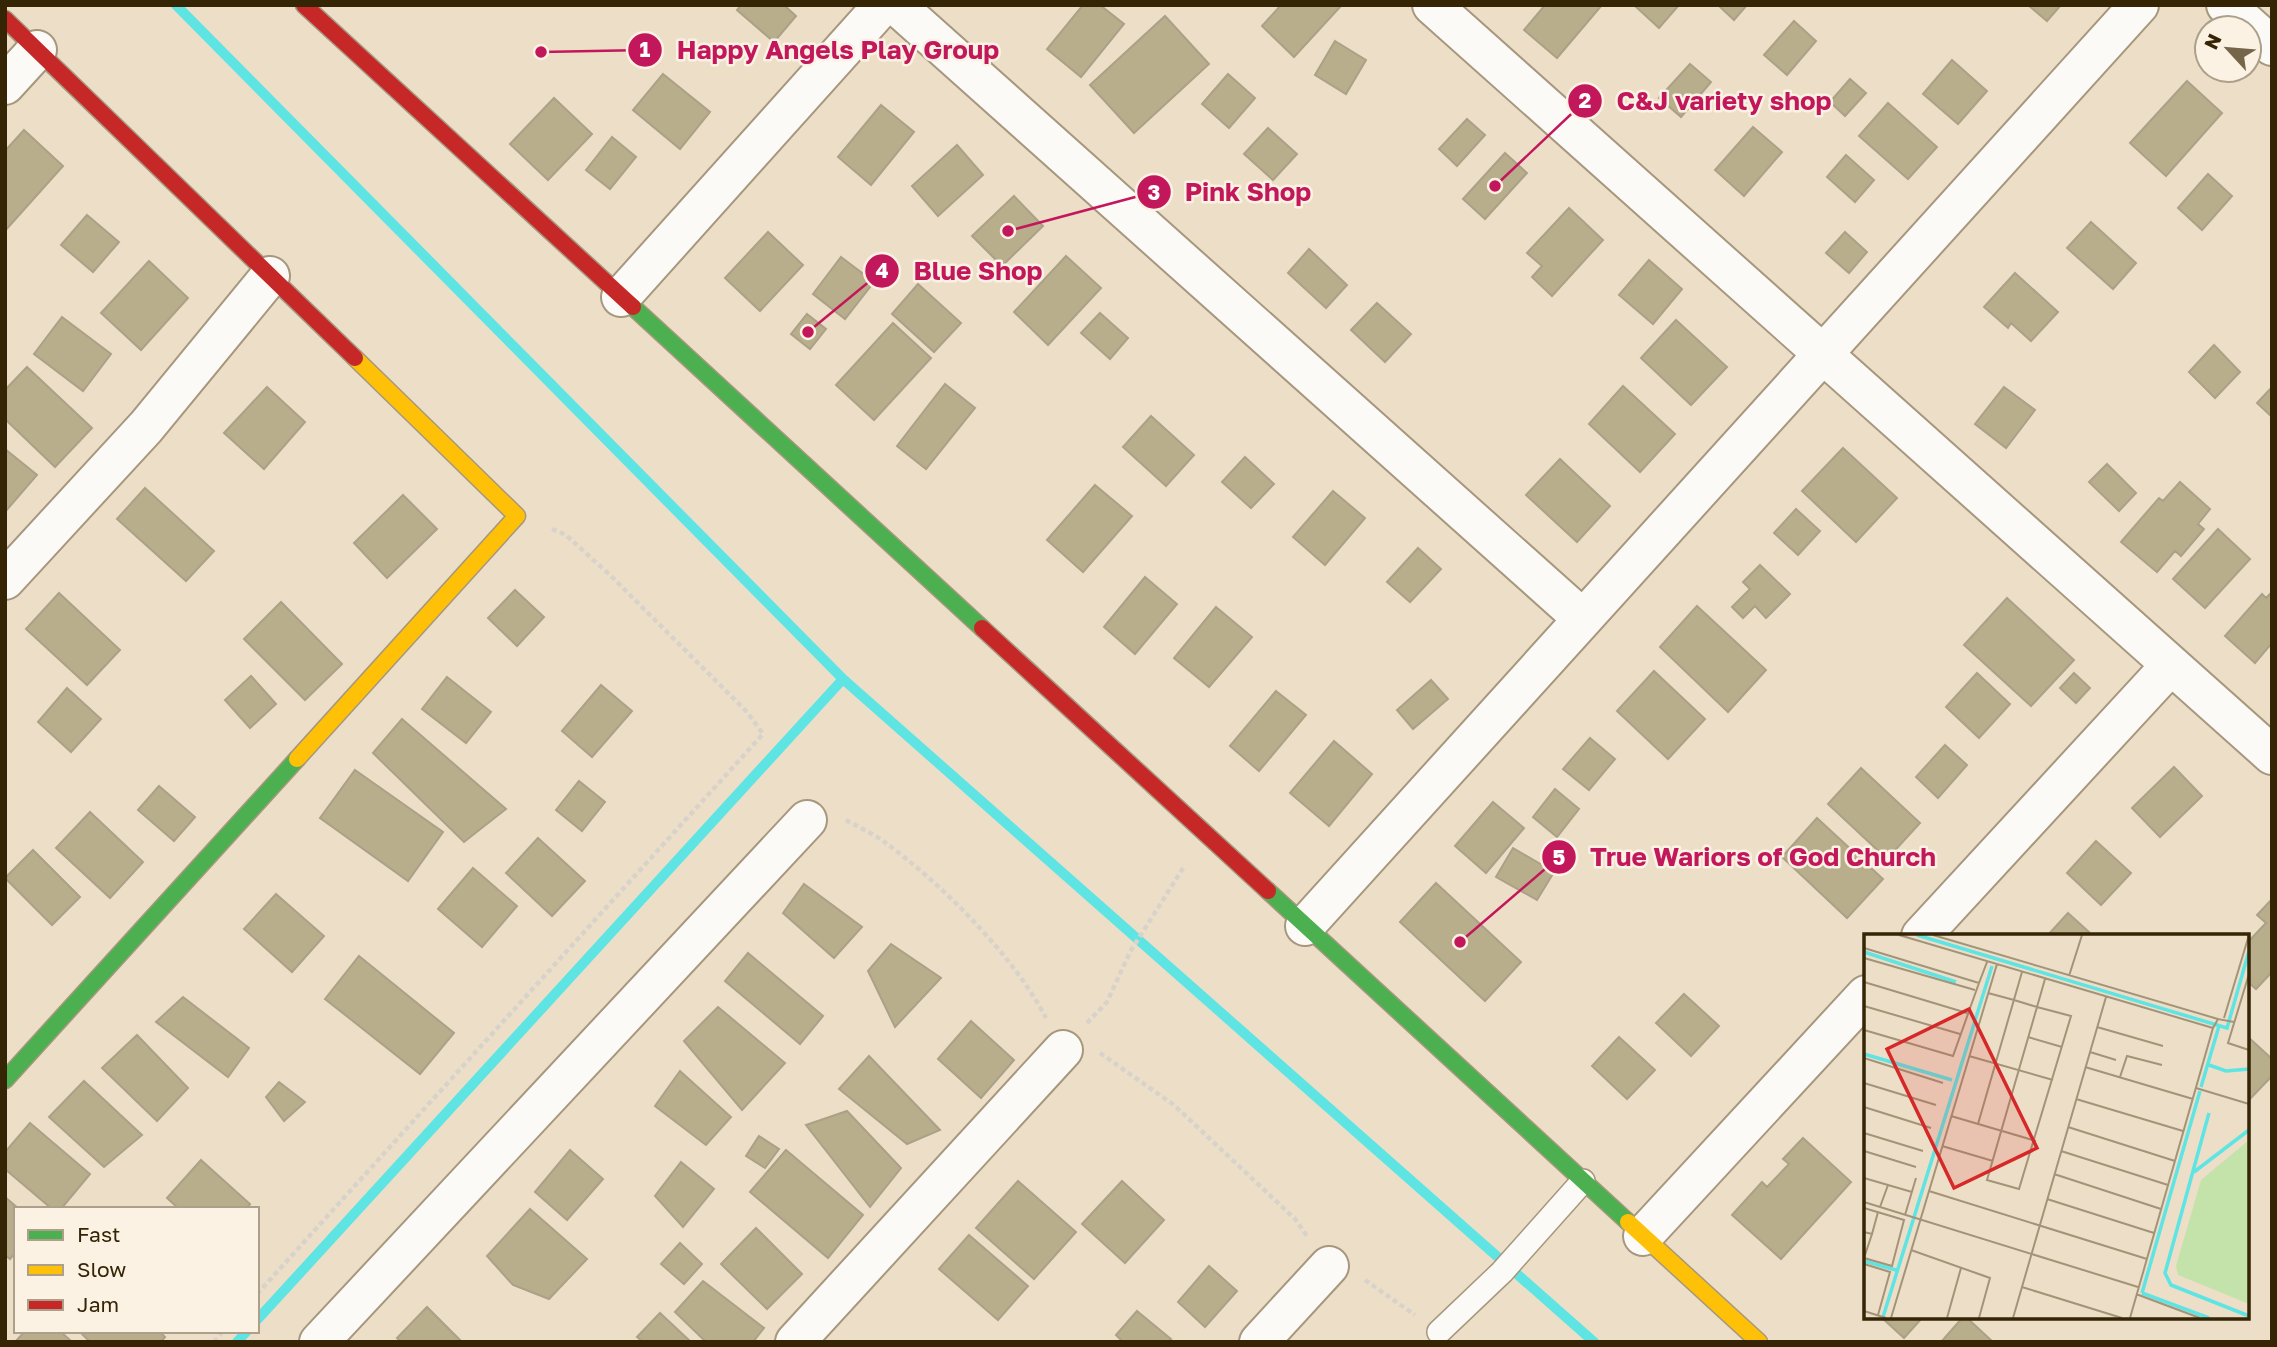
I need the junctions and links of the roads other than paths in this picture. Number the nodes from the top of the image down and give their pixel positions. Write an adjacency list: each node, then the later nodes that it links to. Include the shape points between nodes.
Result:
1 (304, 5): 12 (street)
2 (883, 5): 12 (street)
3 (897, 5): 15 (street)
4 (1432, 5): 13 (street)
5 (2138, 5): 13 (street)
6 (2226, 5): 8 (street)
7 (5, 19): 9 (street)
8 (2272, 46)
9 (37, 50): 10 (street); 11 (street)
10 (5, 85)
11 (270, 276): 14 (street, via 146,427); 23 (street, via 517,516)
12 (621, 297): 19 (street)
13 (1823, 354): 15 (street); 16 (street)
14 (5, 580)
15 (1583, 619): 19 (street)
16 (2171, 665): 17 (street); 20 (street)
17 (2272, 755)
18 (807, 820): 28 (street)
19 (1305, 926): 24 (street)
20 (1933, 932)
21 (1864, 997): 25 (street)
22 (1063, 1050): 29 (street)
23 (5, 1080)
24 (1583, 1181): 25 (street); 27 (lane, via 1502,1272)
25 (1643, 1236): 31 (street)
26 (1329, 1266): 30 (street)
27 (1439, 1332)
28 (318, 1342)
29 (795, 1342)
30 (1259, 1342)
31 (1759, 1342)

